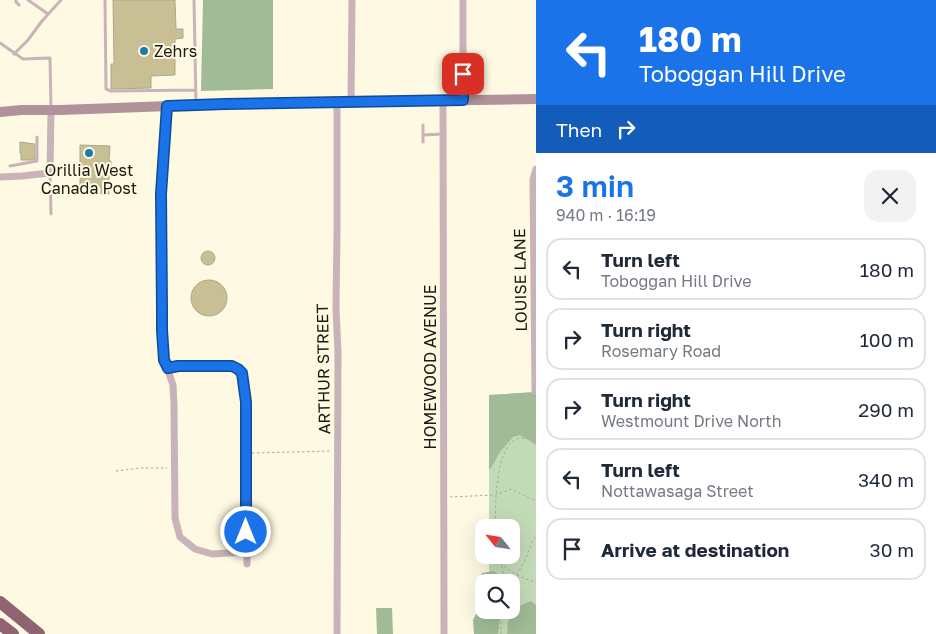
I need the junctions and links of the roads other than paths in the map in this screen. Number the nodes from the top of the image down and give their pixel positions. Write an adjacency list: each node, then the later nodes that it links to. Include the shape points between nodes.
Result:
1 (16, 0): 8 (lane)
2 (28, 0): 9 (lane)
3 (61, 0): 9 (lane)
4 (105, 0): 12 (lane, via 106,89)
5 (194, 0): 12 (lane)
6 (352, 0): 17 (street)
7 (463, 0): 14 (street)
8 (19, 5)
9 (48, 15): 11 (lane)
10 (0, 43): 11 (lane)
11 (14, 54): 20 (lane, via 22,59 50,58)
12 (196, 90): 18 (lane)
13 (536, 99): 14 (street)
14 (463, 100): 15 (street)
15 (443, 101): 17 (street); 23 (street, HOMEWOOD AVENUE)
16 (337, 103): 17 (street); 18 (street); 40 (street, ARTHUR STREET)
17 (351, 103)
18 (196, 105): 19 (street)
19 (167, 106): 20 (street); 32 (street, via 161,194 162,320 164,360)
20 (51, 110): 21 (street); 29 (street)
21 (0, 112)
22 (422, 125): 24 (lane)
23 (444, 134): 24 (lane); 41 (street, HOMEWOOD AVENUE)
24 (423, 135): 26 (lane)
25 (37, 137): 27 (lane, via 37,161)
26 (423, 142)
27 (10, 166)
28 (536, 169): 33 (street, LOUISE LANE, via 533,180)
29 (50, 173): 30 (street); 31 (lane)
30 (0, 177)
31 (51, 214)
32 (168, 368): 34 (street, via 173,385 175,518 180,537 195,549 212,554); 34 (street, via 232,366 242,373 246,402)
33 (535, 391)
34 (246, 552): 35 (street)
35 (247, 564)
36 (0, 602): 38 (highway)
37 (0, 624): 39 (highway)
38 (33, 632)
39 (13, 634)
40 (337, 634)
41 (444, 634)

